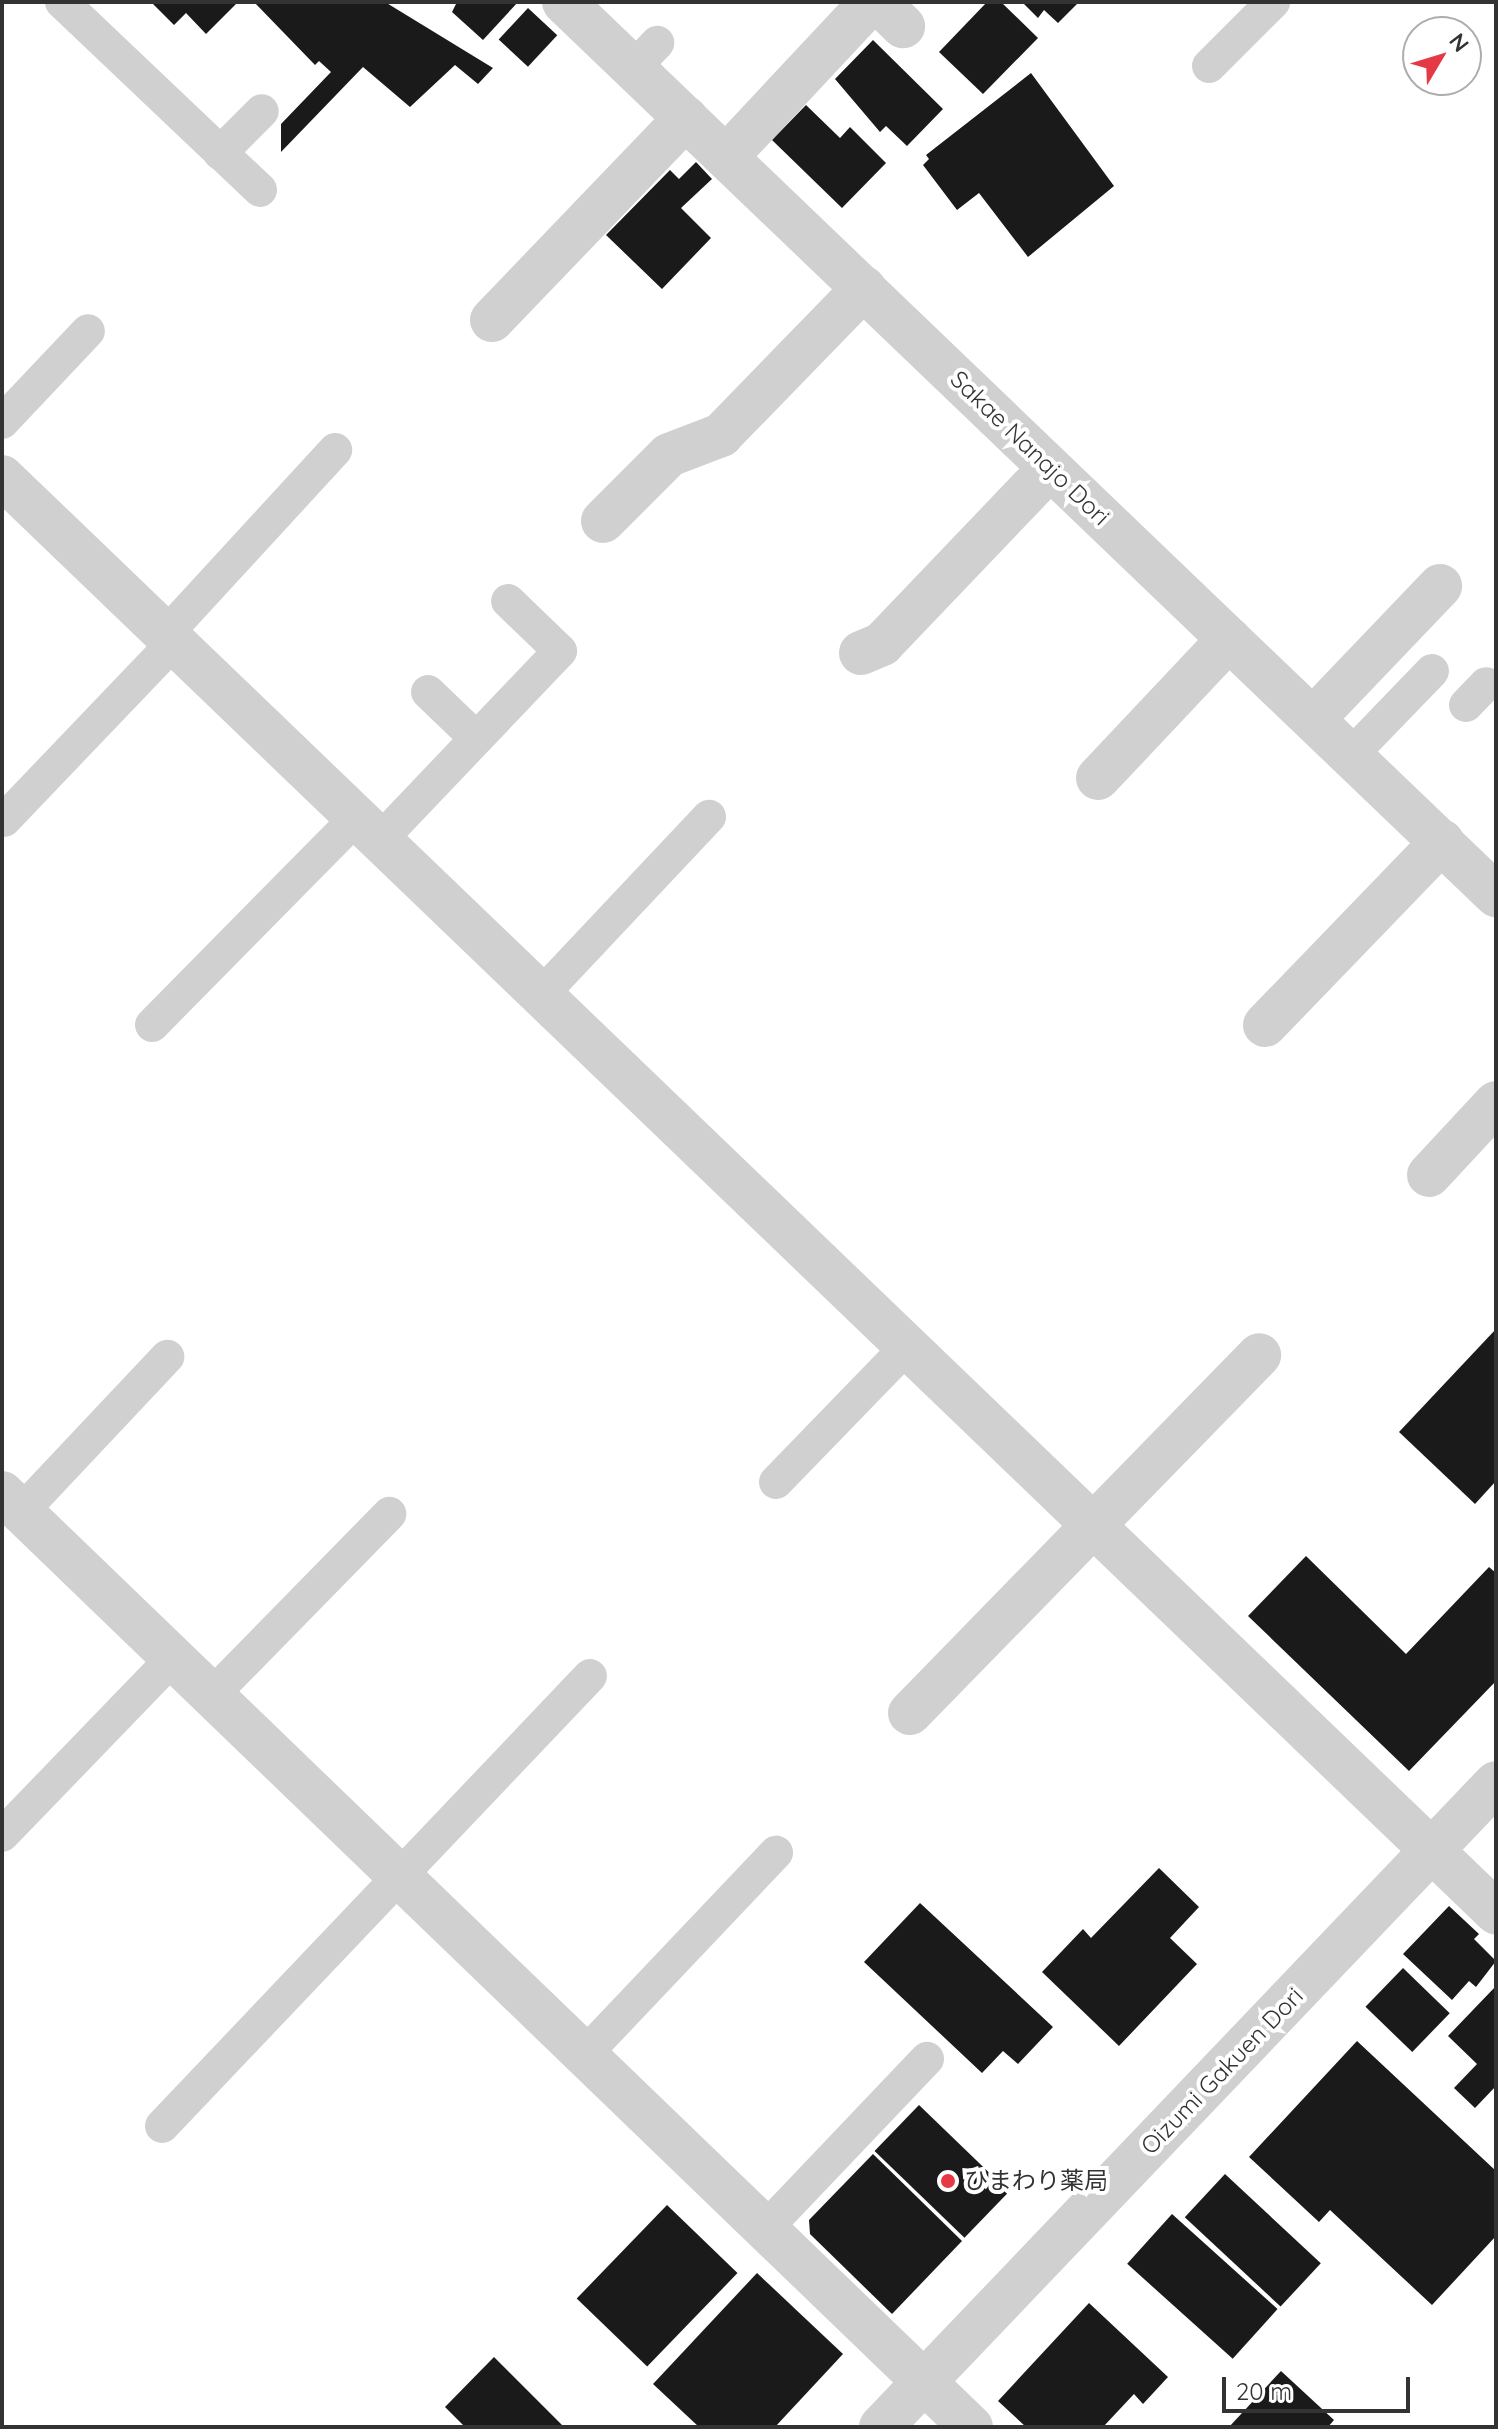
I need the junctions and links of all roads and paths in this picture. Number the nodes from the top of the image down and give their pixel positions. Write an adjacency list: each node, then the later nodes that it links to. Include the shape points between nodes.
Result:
1 (62, 2): 8 (lane)
2 (564, 2): 7 (street, Sakae Nanajo Dori, via 645,56)
3 (1273, 2): 5 (lane)
4 (884, 10): 9 (street)
5 (1209, 66)
6 (262, 111): 8 (lane)
7 (686, 118): 9 (street, Sakae Nanajo Dori); 12 (street)
8 (220, 153): 10 (lane)
9 (726, 157): 11 (street, Sakae Nanajo Dori)
10 (260, 190)
11 (864, 288): 16 (street, Sakae Nanajo Dori); 18 (street, via 721,435 669,455)
12 (492, 320)
13 (88, 331): 14 (lane)
14 (2, 422)
15 (335, 450): 21 (lane)
16 (1050, 468): 22 (street, Sakae Nanajo Dori); 23 (street, via 882,644)
17 (2, 477): 21 (street)
18 (603, 521)
19 (1440, 586): 26 (street)
20 (508, 601): 27 (lane, via 560,651)
21 (170, 638): 31 (lane); 32 (street)
22 (1229, 639): 26 (street, Sakae Nanajo Dori); 29 (street)
23 (861, 653)
24 (1432, 671): 28 (lane)
25 (428, 692): 27 (lane)
26 (1313, 719): 28 (street, Sakae Nanajo Dori)
27 (476, 738): 32 (lane)
28 (1350, 756): 33 (street, Sakae Nanajo Dori)
29 (1098, 778)
30 (709, 817): 35 (lane)
31 (4, 820)
32 (368, 828): 35 (street); 36 (lane)
33 (1442, 842): 34 (street, Sakae Nanajo Dori); 37 (street)
34 (1496, 895)
35 (541, 995): 40 (street)
36 (152, 1025)
37 (1265, 1025)
38 (1496, 1103): 39 (street)
39 (1429, 1175)
40 (907, 1347): 43 (lane); 46 (street)
41 (1259, 1355): 46 (street)
42 (167, 1357): 44 (lane)
43 (776, 1482)
44 (12, 1502): 47 (street)
45 (389, 1514): 49 (lane)
46 (1091, 1527): 50 (street); 53 (street)
47 (172, 1659): 49 (street); 52 (lane)
48 (590, 1676): 55 (lane)
49 (211, 1696): 55 (street)
50 (910, 1713)
51 (1496, 1783): 53 (street, Oizumi Gakuen Dori)
52 (2, 1835)
53 (1432, 1850): 56 (street); 61 (street, Oizumi Gakuen Dori)
54 (776, 1853): 57 (lane)
55 (399, 1876): 57 (street); 59 (lane)
56 (1496, 1912)
57 (584, 2055): 60 (street)
58 (927, 2059): 60 (lane)
59 (162, 2126)
60 (765, 2229): 61 (street)
61 (924, 2382): 62 (street, Oizumi Gakuen Dori); 63 (street)
62 (881, 2427)
63 (971, 2427)

